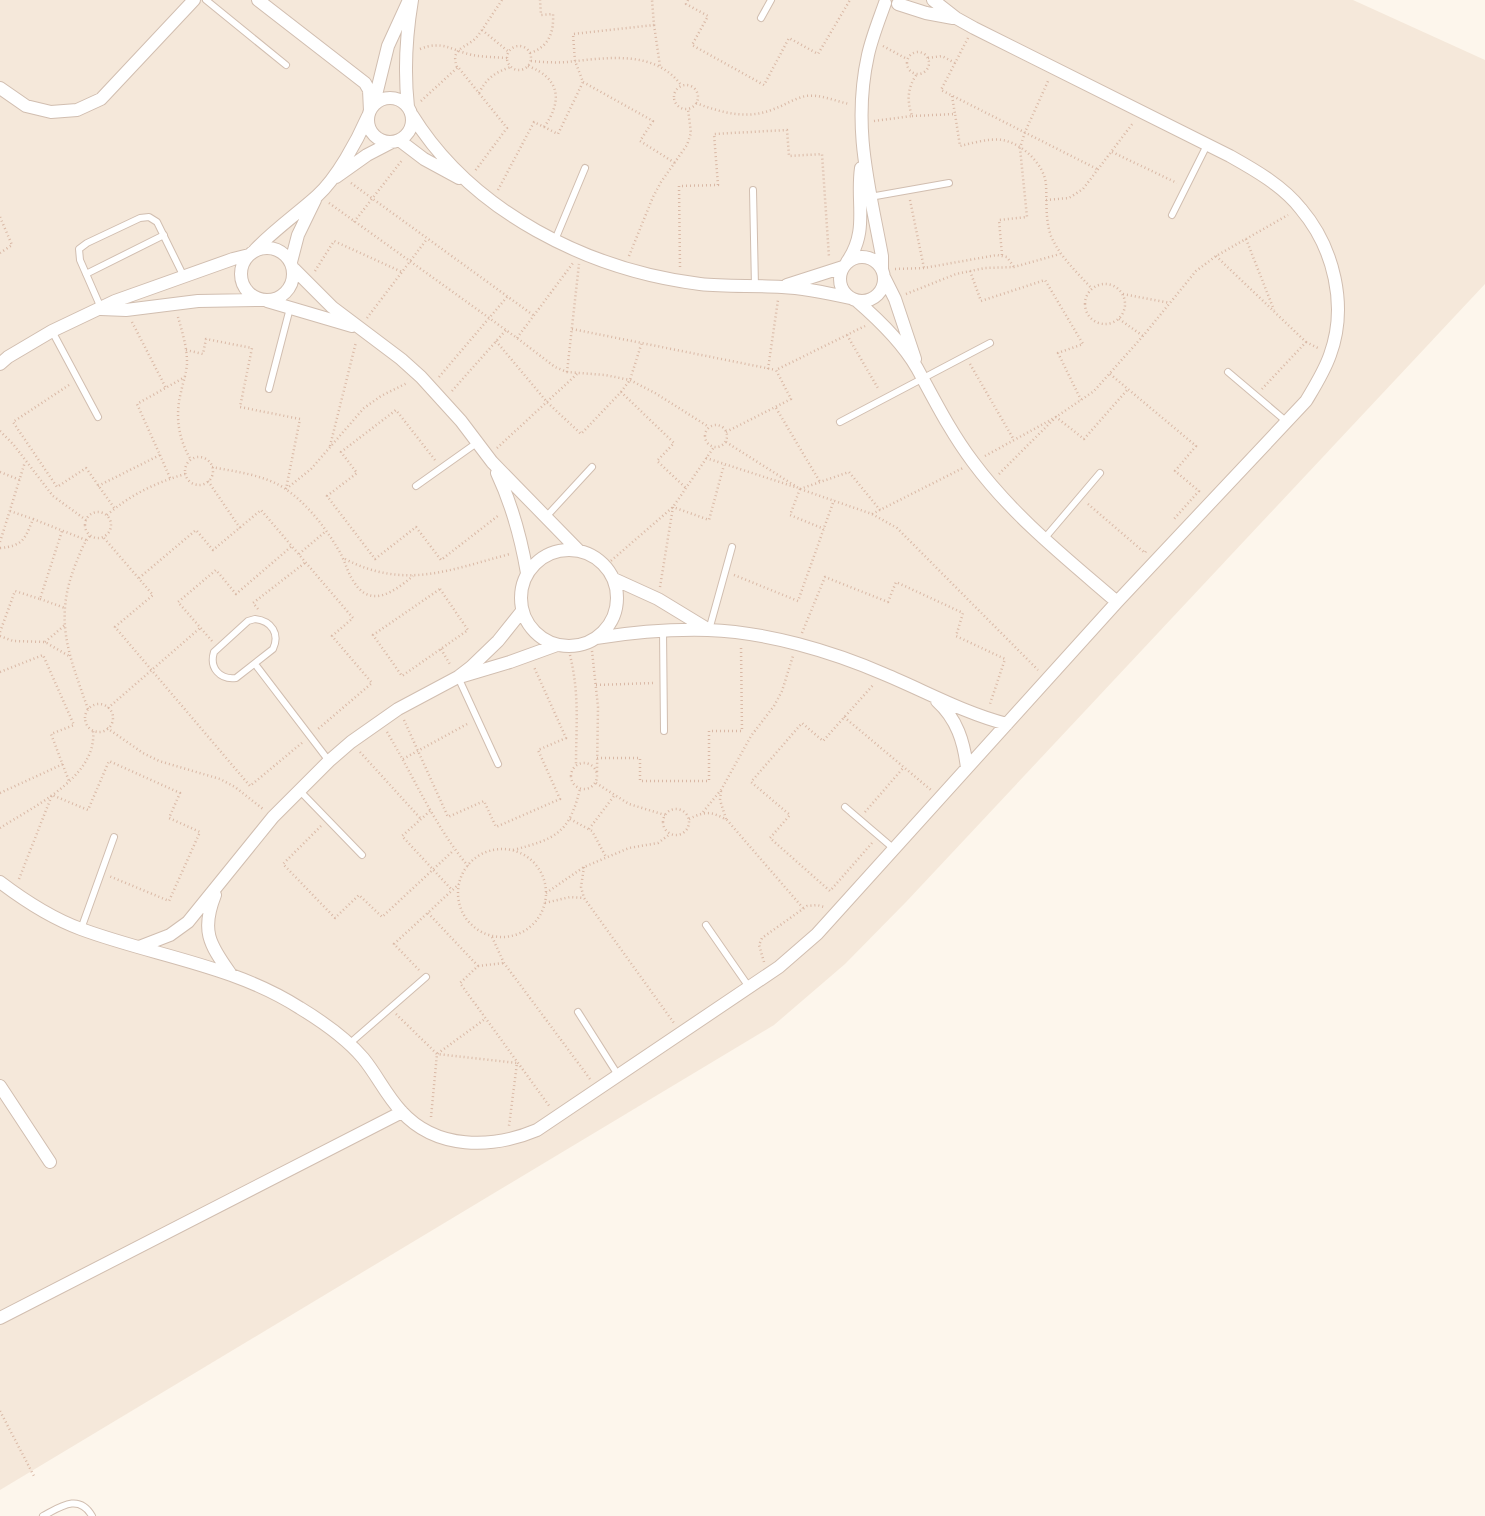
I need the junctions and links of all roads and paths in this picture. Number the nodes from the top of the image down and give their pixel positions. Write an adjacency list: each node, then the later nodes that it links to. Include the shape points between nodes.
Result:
1 (194, 0): 40 (street, via 101,98 77,110 51,112 26,106)
2 (206, 0): 31 (lane)
3 (258, 0): 46 (street, via 365,83 369,90)
4 (408, 0): 46 (street, via 388,46)
5 (412, 0): 29 (street)
6 (502, 0): 19 (path)
7 (540, 0): 23 (path, via 541,15 554,14 553,31 543,46)
8 (652, 0): 17 (path)
9 (688, 0): 11 (path, via 686,4 708,16 692,45 764,84 789,38 818,54)
10 (771, 0): 15 (lane)
11 (850, 0)
12 (933, 0): 16 (street)
13 (883, 2): 14 (street); 20 (street)
14 (902, 2): 16 (street, via 926,13)
15 (762, 18)
16 (956, 18): 18 (street)
17 (654, 25): 28 (path, via 573,34); 33 (path)
18 (974, 28): 30 (path); 36 (street)
19 (482, 30): 21 (path, via 473,41); 22 (path)
20 (872, 40): 26 (path); 44 (street, via 864,73)
21 (458, 50): 24 (path, via 484,57); 29 (path, via 442,45 427,46); 34 (path)
22 (509, 52): 23 (path, via 520,46); 24 (path)
23 (530, 53): 27 (path)
24 (507, 58): 35 (path)
25 (928, 58): 26 (path, via 925,54 914,52); 30 (path, via 942,56); 37 (path, via 929,67)
26 (907, 59): 37 (path, via 908,69)
27 (531, 61): 28 (path); 32 (path)
28 (575, 61): 33 (path, via 616,57); 38 (path)
29 (405, 62): 47 (street)
30 (955, 63): 42 (path, via 941,90)
31 (286, 65)
32 (528, 66): 35 (path, via 520,70); 52 (path, via 545,75 555,88 556,107)
33 (660, 66): 39 (path, via 675,77)
34 (458, 67): 41 (path); 47 (path)
35 (511, 67): 41 (path, via 488,79)
36 (1053, 69): 48 (street); 53 (path)
37 (917, 74): 50 (path, via 909,89)
38 (583, 82): 52 (path, via 558,134); 60 (path, via 653,121 640,141)
39 (680, 85): 43 (path, via 695,88 698,98); 45 (path, via 674,93 675,103 678,107)
40 (0, 88)
41 (479, 94): 64 (path, via 507,128)
42 (952, 96): 49 (path); 53 (path)
43 (696, 103): 44 (path, via 736,114 761,113 807,96 820,96); 45 (path)
44 (861, 107): 51 (street)
45 (688, 109): 60 (path, via 691,133 687,145)
46 (370, 111): 47 (street, via 378,101 391,98 397,99); 54 (street, via 368,124 377,138); 65 (street, via 355,142)
47 (410, 111): 54 (street, via 410,130); 64 (street, via 431,144)
48 (1141, 112): 55 (street); 58 (path)
49 (955, 114): 50 (path); 56 (path, via 960,146 1004,140)
50 (912, 116): 51 (path)
51 (860, 123): 59 (street)
52 (544, 127): 74 (path, via 534,122)
53 (1025, 132): 56 (path); 62 (path)
54 (396, 141): 57 (street); 63 (street, via 367,155)
55 (1207, 145): 67 (lane); 75 (street, via 1255,170)
56 (1020, 148): 73 (path, via 1040,166 1045,175); 86 (path, via 1027,217 999,220)
57 (411, 150): 64 (street, via 438,168); 72 (path)
58 (1112, 152): 62 (path); 67 (path)
59 (863, 157): 71 (street); 88 (street, via 859,182 860,235 853,254)
60 (675, 163): 90 (path, via 653,197)
61 (585, 168): 81 (lane)
62 (1099, 170): 73 (path, via 1083,189 1069,198)
63 (339, 175): 65 (street); 72 (path)
64 (467, 182): 74 (street)
65 (329, 183): 70 (street)
66 (949, 183): 69 (lane)
67 (1186, 187): 76 (lane)
68 (753, 190): 99 (lane)
69 (908, 190): 71 (lane); 92 (path)
70 (318, 195): 78 (path); 84 (street); 89 (street, via 298,235)
71 (870, 197): 96 (street, via 882,256)
72 (372, 199): 78 (path); 103 (path)
73 (1046, 200): 85 (path, via 1051,235)
74 (492, 201): 81 (street, via 512,216)
75 (1301, 208): 80 (path); 155 (street, via 1321,238 1334,270 1338,301 1336,328 1330,354 1320,378 1306,401)
76 (1172, 215)
77 (0, 217): 83 (path, via 12,245)
78 (354, 222): 114 (path)
79 (164, 235): 95 (lane); 95 (lane, via 157,222 145,217 82,245 78,254); 97 (lane)
80 (1246, 239): 87 (path); 112 (path)
81 (555, 240): 82 (street)
82 (581, 252): 90 (street); 113 (path); 119 (path)
83 (0, 253)
84 (252, 253): 89 (street, via 263,248 280,250); 97 (street); 106 (street, via 244,262 241,278 248,293)
85 (1060, 254): 91 (path); 101 (path)
86 (1002, 255): 91 (path, via 1007,257); 92 (path)
87 (1216, 256): 108 (path, via 1196,271); 112 (path)
88 (845, 264): 96 (street, via 853,258 867,257 879,264); 100 (street); 104 (street, via 840,274 841,288)
89 (292, 265): 98 (street); 106 (street, via 294,277 288,291 282,296)
90 (624, 267): 99 (street, via 699,284)
91 (1014, 267): 93 (path)
92 (924, 268): 96 (path)
93 (970, 271): 105 (path, via 956,274); 149 (path, via 981,301 1044,280 1083,344 1058,353)
94 (402, 272): 98 (path, via 334,241)
95 (86, 274): 110 (lane)
96 (883, 274): 104 (street, via 884,284 876,296 870,299); 105 (street)
97 (184, 277): 110 (street, via 125,297)
98 (307, 283): 117 (street, via 332,307)
99 (755, 287): 100 (street)
100 (780, 287): 104 (street); 130 (path)
101 (1092, 289): 102 (path, via 1105,284 1118,288); 116 (path, via 1085,301 1085,308 1092,320 1106,325)
102 (1122, 294): 108 (path); 116 (path, via 1125,307)
103 (507, 296): 113 (path); 114 (path)
104 (854, 299): 115 (street)
105 (895, 299): 134 (street)
106 (265, 300): 107 (street); 109 (street)
107 (175, 303): 111 (street); 127 (path)
108 (1170, 303): 122 (path)
109 (290, 308): 117 (street); 143 (lane)
110 (101, 309): 111 (street); 120 (street)
111 (126, 310): 141 (path)
112 (1275, 312): 146 (path, via 1306,342)
113 (534, 316): 123 (path)
114 (489, 318): 118 (path); 142 (path)
115 (878, 320): 121 (path); 134 (street, via 896,338)
116 (1118, 320): 122 (path)
117 (360, 328): 138 (street)
118 (506, 330): 123 (path); 124 (path)
119 (572, 330): 125 (path); 132 (path)
120 (52, 331): 129 (street); 139 (lane)
121 (847, 335): 131 (path); 147 (path)
122 (1143, 336): 136 (path)
123 (517, 338): 132 (path, via 555,367)
124 (496, 341): 148 (path); 150 (path)
125 (642, 342): 130 (path); 140 (path)
126 (990, 343): 128 (lane)
127 (186, 350): 137 (path); 184 (path, via 203,354 206,339 252,348 240,407 300,419)
128 (965, 356): 134 (lane); 159 (path)
129 (0, 364)
130 (768, 369): 131 (path)
131 (776, 370): 151 (path, via 791,399)
132 (567, 372): 135 (path)
133 (1228, 372): 146 (lane)
134 (919, 373): 147 (lane); 168 (street, via 937,408)
135 (578, 374): 140 (path, via 605,375); 150 (path)
136 (1110, 374): 144 (path); 149 (path)
137 (185, 377): 141 (path); 165 (path, via 178,424 180,439)
138 (421, 378): 142 (street); 184 (path, via 380,396 364,408 311,469)
139 (78, 379): 152 (lane); 181 (path, via 13,422 57,487 86,468)
140 (630, 380): 145 (path); 156 (path, via 656,393)
141 (166, 388): 163 (path, via 137,404)
142 (431, 388): 148 (street)
143 (269, 389)
144 (1128, 389): 153 (path, via 1084,439); 198 (path, via 1196,446 1175,471 1199,491)
145 (621, 392): 150 (path, via 581,434); 183 (path, via 674,443 657,461)
146 (1255, 395): 155 (lane)
147 (884, 399): 154 (lane)
148 (444, 400): 160 (street)
149 (1081, 400): 153 (path)
150 (548, 402): 166 (path)
151 (776, 408): 158 (path); 179 (path)
152 (98, 417)
153 (1056, 417): 159 (path); 180 (path)
154 (840, 422)
155 (1287, 422): 225 (street)
156 (708, 427): 158 (path, via 721,426); 162 (path, via 704,436 705,441)
157 (0, 431): 167 (path)
158 (726, 432): 161 (path)
159 (1014, 440): 168 (path)
160 (478, 442): 166 (street); 172 (lane)
161 (726, 442): 162 (path, via 718,448); 185 (path)
162 (714, 447): 164 (path)
163 (160, 455): 176 (path); 181 (path)
164 (706, 458): 169 (path); 183 (path)
165 (191, 460): 170 (path, via 206,459); 175 (path, via 185,468)
166 (490, 460): 188 (street); 195 (street)
167 (26, 461): 177 (path); 197 (path, via 53,496)
168 (973, 463): 180 (street); 191 (path)
169 (724, 465): 185 (path); 189 (path, via 709,520)
170 (212, 467): 178 (path, via 212,477); 184 (path, via 263,478)
171 (592, 467): 195 (lane)
172 (441, 468): 182 (lane); 188 (path, via 396,410 341,452 357,473 327,496 375,559 416,528 441,560)
173 (0, 472): 177 (path)
174 (1100, 472): 186 (lane)
175 (185, 474): 176 (path); 178 (path, via 194,484 199,485)
176 (170, 478): 190 (path, via 146,488)
177 (20, 480): 192 (path)
178 (208, 481): 199 (path)
179 (820, 482): 185 (path); 191 (path, via 849,472)
180 (990, 484): 205 (street)
181 (98, 486): 190 (path)
182 (416, 486)
183 (686, 488): 189 (path)
184 (286, 489): 202 (path)
185 (800, 489): 187 (path); 200 (path, via 790,515)
186 (1080, 496): 205 (lane); 210 (path, via 1145,553)
187 (834, 500): 193 (path); 200 (path)
188 (511, 506): 212 (street)
189 (673, 507): 217 (path); 223 (path)
190 (115, 509): 194 (path)
191 (880, 510): 193 (path)
192 (10, 511): 196 (path); 207 (path)
193 (872, 514): 247 (path, via 903,533)
194 (107, 515): 197 (path, via 97,512 88,516); 204 (path, via 112,528)
195 (546, 518): 213 (street)
196 (33, 519): 201 (path); 211 (path, via 27,536 21,543 13,547)
197 (86, 520): 203 (path, via 85,529)
198 (1170, 525)
199 (240, 528): 208 (path, via 261,510); 221 (path, via 213,550 196,530)
200 (824, 529): 218 (path, via 798,601)
201 (62, 531): 206 (path); 224 (path)
202 (326, 531): 214 (path); 215 (path)
203 (90, 536): 204 (path); 206 (path)
204 (104, 538): 221 (path)
205 (1044, 539): 225 (street)
206 (86, 540): 226 (path, via 69,585)
207 (0, 542)
208 (292, 546): 214 (path); 230 (path, via 236,594 216,570 178,602)
209 (732, 547): 218 (lane)
210 (1150, 547)
211 (0, 548)
212 (523, 550): 219 (street); 220 (path, via 445,571)
213 (579, 551): 217 (street, via 598,559); 219 (street, via 569,550 550,554 537,562)
214 (299, 554): 216 (path)
215 (344, 559): 220 (path, via 377,573); 220 (path, via 354,584 375,596 391,593)
216 (306, 562): 229 (path, via 253,604); 260 (path, via 353,618 332,636 372,683)
217 (605, 566): 222 (street)
218 (726, 572): 232 (lane)
219 (527, 574): 227 (street, via 521,592)
220 (412, 576)
221 (139, 578): 243 (path, via 153,595 115,627)
222 (614, 579): 223 (street); 236 (street, via 618,598 616,612 610,625)
223 (658, 599): 232 (street)
224 (40, 600): 226 (path); 233 (path, via 15,591)
225 (1117, 602): 247 (street)
226 (65, 608): 228 (path)
227 (522, 611): 238 (street, via 539,636); 246 (street, via 490,650)
228 (65, 624): 237 (path); 241 (path)
229 (269, 624): 239 (lane, via 262,620 248,621); 242 (lane, via 274,629 276,643 273,650)
230 (200, 628): 239 (path); 243 (path)
231 (663, 630): 232 (street); 236 (street); 248 (lane)
232 (709, 630): 234 (street)
233 (0, 632)
234 (741, 633): 245 (street, via 825,653); 262 (path, via 742,731 709,731 709,781 640,781 640,758)
235 (0, 636): 237 (path, via 13,641)
236 (594, 640): 238 (street); 249 (path)
237 (45, 642): 241 (path)
238 (562, 646): 246 (street); 267 (path, via 575,674 578,697)
239 (217, 647): 242 (lane, via 212,658 213,664 224,677 236,678)
240 (441, 649): 240 (path, via 468,630 440,589 373,635 402,676); 246 (path)
241 (69, 656): 252 (path)
242 (255, 664): 260 (lane)
243 (152, 670): 251 (path); 260 (path, via 250,786)
244 (0, 672): 265 (path, via 43,655 74,726 51,734)
245 (884, 674): 250 (street); 253 (path)
246 (458, 677): 254 (lane); 255 (street)
247 (1048, 680): 256 (street)
248 (665, 683): 249 (path); 259 (lane)
249 (596, 685): 262 (path, via 599,729)
250 (929, 694): 256 (street, via 975,715); 269 (street, via 952,718 964,745)
251 (108, 708): 252 (path, via 96,704); 257 (path, via 112,716)
252 (88, 709): 258 (path, via 86,723)
253 (844, 717): 268 (path); 293 (path, via 823,741 802,723 751,782 790,816 770,838 830,891)
254 (477, 719): 263 (path); 266 (lane)
255 (380, 721): 261 (street); 263 (path)
256 (1007, 724): 269 (street)
257 (107, 728): 258 (path); 283 (path, via 159,761 220,779 235,787)
258 (93, 730): 271 (path, via 94,741 89,756 83,767)
259 (664, 731)
260 (310, 736): 264 (lane)
261 (351, 742): 264 (street); 284 (path)
262 (597, 758): 270 (path)
263 (403, 759): 280 (path)
264 (329, 761): 274 (street)
265 (63, 764): 271 (path); 275 (path)
266 (498, 764)
267 (576, 766): 270 (path, via 590,765); 273 (path, via 571,778)
268 (904, 767): 278 (path); 287 (path)
269 (967, 768): 278 (street)
270 (597, 772): 272 (path)
271 (69, 781): 276 (path)
272 (596, 783): 273 (path, via 589,789); 277 (path)
273 (580, 789): 285 (path)
274 (299, 790): 283 (street); 288 (lane)
275 (0, 793)
276 (52, 795): 290 (path); 303 (path, via 88,810 109,761 180,793 169,818 200,832 169,901); 308 (path)
277 (614, 796): 282 (path, via 636,807); 291 (path)
278 (939, 797): 295 (street)
279 (846, 807): 287 (lane)
280 (430, 811): 284 (path); 296 (path)
281 (703, 812): 286 (path); 289 (path); 289 (path, via 721,790 720,800)
282 (665, 815): 286 (path, via 678,809 687,814); 292 (path, via 664,826)
283 (273, 817): 304 (street)
284 (421, 819): 302 (path, via 402,836)
285 (570, 819): 291 (path); 297 (path, via 554,837)
286 (689, 819): 292 (path, via 684,833)
287 (859, 819): 293 (lane)
288 (328, 820): 298 (lane); 302 (path, via 283,864 335,918 359,895 382,917)
289 (727, 820): 312 (path)
290 (0, 828)
291 (589, 829): 299 (path)
292 (670, 834): 299 (path, via 658,842 636,846)
293 (878, 836): 295 (lane)
294 (114, 837): 303 (lane)
295 (893, 848): 314 (street)
296 (454, 850): 300 (path); 302 (path)
297 (511, 851): 300 (path, via 487,852 474,859); 309 (path, via 521,854 536,866 545,884)
298 (362, 855)
299 (606, 857): 301 (path)
300 (468, 866): 306 (path)
301 (584, 866): 309 (path); 310 (path)
302 (433, 870): 307 (path)
303 (102, 873): 316 (lane)
304 (222, 879): 318 (street, via 180,929); 321 (street, via 210,908 208,929 215,950)
305 (0, 882): 308 (street)
306 (459, 883): 307 (path); 317 (path, via 459,903 462,912 474,928)
307 (452, 890): 313 (path)
308 (14, 893): 316 (street)
309 (546, 893): 311 (path)
310 (584, 898): 311 (path, via 570,897); 328 (path)
311 (544, 903): 317 (path, via 536,921 525,930 512,936)
312 (804, 908): 314 (path, via 817,905); 322 (path, via 760,941)
313 (428, 913): 320 (path); 323 (path, via 394,944)
314 (833, 914): 322 (street, via 798,951)
315 (706, 925): 324 (lane)
316 (81, 929): 318 (street)
317 (492, 936): 319 (path)
318 (139, 947): 321 (street)
319 (504, 963): 320 (path); 334 (path)
320 (478, 966): 327 (path, via 460,984)
321 (230, 974): 329 (street, via 300,1007)
322 (768, 974): 324 (street)
323 (426, 977): 325 (lane)
324 (749, 987): 328 (street)
325 (390, 1008): 329 (lane); 330 (path)
326 (578, 1012): 332 (lane)
327 (485, 1019): 330 (path); 331 (path)
328 (681, 1033): 332 (street)
329 (349, 1044): 335 (street, via 363,1058)
330 (437, 1054): 331 (path); 337 (path)
331 (517, 1063): 336 (path); 338 (path)
332 (618, 1075): 334 (street)
333 (0, 1086): 339 (street)
334 (598, 1089): 336 (street)
335 (402, 1112): 337 (street, via 414,1124); 340 (street)
336 (557, 1118): 338 (street, via 537,1130)
337 (430, 1132): 338 (street, via 451,1140 473,1144)
338 (507, 1141)
339 (50, 1162)
340 (0, 1318)
341 (0, 1411): 342 (path)
342 (35, 1478)
343 (43, 1516): 344 (lane, via 69,1503 83,1506)
344 (92, 1516)

